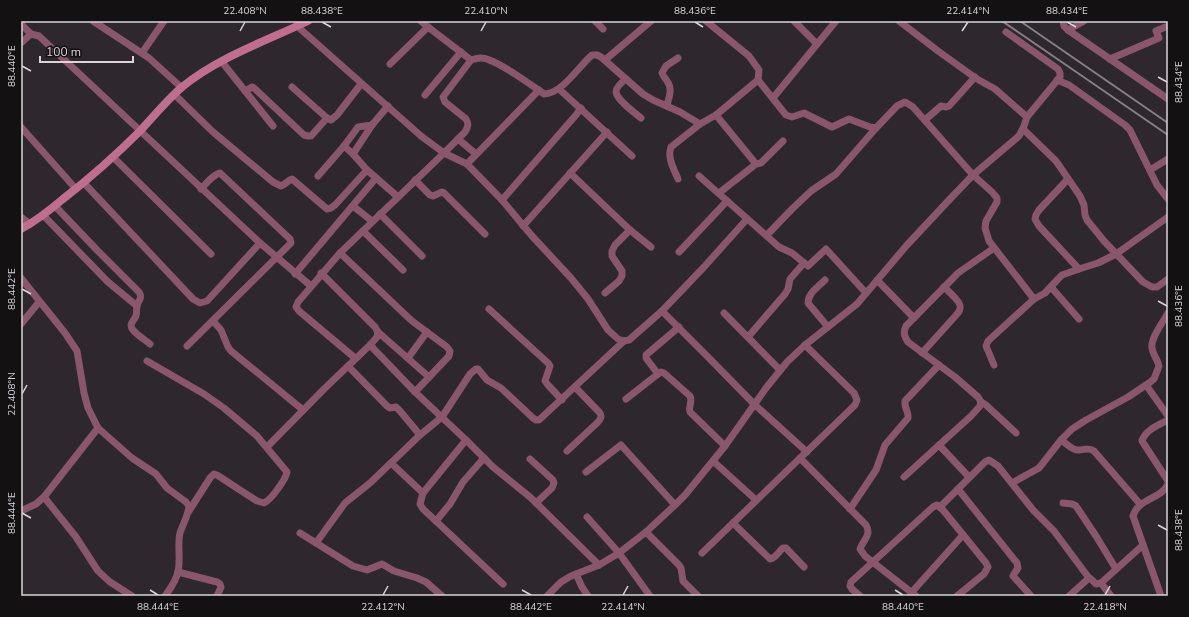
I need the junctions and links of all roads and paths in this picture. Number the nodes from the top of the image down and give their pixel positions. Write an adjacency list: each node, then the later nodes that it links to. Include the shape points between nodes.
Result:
1 (93, 21): 24 (street)
2 (164, 21): 24 (street)
3 (308, 21): 14 (main road)
4 (421, 21): 16 (street)
5 (595, 21): 17 (street)
6 (651, 21): 28 (street)
7 (706, 21): 33 (street, via 749,56 759,70)
8 (794, 21): 22 (street)
9 (836, 21): 22 (street)
10 (899, 21): 31 (street)
11 (1063, 21): 18 (street)
12 (1084, 21): 18 (street)
13 (21, 24): 20 (street)
14 (297, 26): 29 (main road, via 238,52); 35 (street)
15 (1168, 26): 26 (street, via 1156,31 1159,38)
16 (428, 27): 23 (street); 30 (street)
17 (603, 29)
18 (1068, 30): 26 (street)
19 (1006, 32): 34 (street, via 1058,68 1060,77)
20 (31, 34): 21 (street); 59 (street, via 39,36)
21 (21, 43)
22 (817, 44): 43 (street)
23 (461, 52): 27 (street); 42 (street)
24 (142, 53): 37 (street)
25 (678, 58): 46 (street, via 662,72 671,86)
26 (1110, 59): 44 (street)
27 (471, 60): 39 (street, via 491,60); 61 (street, via 443,97 445,102 468,123 465,132)
28 (605, 60): 32 (street); 38 (street, via 592,55)
29 (222, 62): 37 (main road); 40 (street)
30 (390, 64)
31 (975, 78): 49 (street, via 995,89); 52 (street, via 949,106 942,106)
32 (626, 79): 46 (street, via 653,100); 51 (street, via 616,94)
33 (758, 80): 43 (street); 48 (street)
34 (1057, 80): 49 (street); 73 (street, via 1069,85 1125,125)
35 (361, 84): 45 (street); 50 (street, via 333,119)
36 (292, 86): 50 (street)
37 (182, 88): 41 (main road)
38 (559, 89): 39 (street, via 549,94); 47 (street)
39 (539, 90): 66 (street)
40 (245, 91): 50 (street, via 252,86 304,135 311,136); 55 (street)
41 (175, 95): 59 (main road); 72 (street, via 213,132 277,185 285,185 292,179 327,209 335,205)
42 (425, 95)
43 (773, 98): 57 (street, via 786,115 792,117 804,113 832,127 849,119)
44 (1168, 99)
45 (388, 106): 54 (street); 64 (street)
46 (667, 106): 53 (street)
47 (581, 108): 60 (street); 88 (street)
48 (716, 115): 53 (street); 71 (street)
49 (1027, 117): 58 (street)
50 (326, 118)
51 (641, 118)
52 (925, 120): 57 (street, via 913,106 905,102 897,106); 75 (street)
53 (700, 124): 79 (street, via 671,147 670,161)
54 (372, 125): 63 (street, via 358,127); 65 (street)
55 (273, 126)
56 (21, 127): 84 (street)
57 (876, 128): 104 (street, via 836,174 811,191)
58 (1023, 129): 75 (street, via 1019,136); 80 (street, via 1056,161)
59 (140, 130): 68 (main road); 83 (street)
60 (607, 132): 67 (street); 74 (street)
61 (458, 139): 64 (street); 66 (street)
62 (782, 141): 71 (street, via 761,163)
63 (344, 146): 65 (street); 76 (street)
64 (444, 153): 70 (street); 81 (street)
65 (353, 154): 72 (street)
66 (476, 154): 70 (street)
67 (632, 156)
68 (113, 157): 82 (main road); 110 (street)
69 (1168, 159): 73 (street)
70 (466, 164): 88 (street)
71 (756, 164): 85 (street)
72 (367, 170): 78 (street)
73 (1150, 170): 87 (street)
74 (570, 173): 99 (street); 101 (street)
75 (973, 175): 107 (street, via 997,198 985,228); 122 (street)
76 (318, 176)
77 (699, 176): 85 (street)
78 (376, 178): 86 (street); 91 (street)
79 (678, 179)
80 (1068, 179): 111 (street, via 1084,204 1087,220); 115 (street, via 1039,210 1034,219)
81 (415, 180): 86 (street); 103 (street, via 430,195 444,193)
82 (84, 183): 84 (main road); 105 (street, via 193,299 200,303 207,301)
83 (201, 189): 105 (street); 113 (street, via 220,173 290,239 291,243)
84 (76, 190): 90 (main road)
85 (719, 193): 89 (street)
86 (398, 197): 92 (street)
87 (1168, 199)
88 (502, 200): 99 (street)
89 (727, 201): 96 (street); 108 (street)
90 (55, 206): 93 (main road); 130 (street, via 139,292 141,296)
91 (353, 206): 97 (street); 117 (street)
92 (380, 214): 97 (street); 112 (street)
93 (43, 215): 98 (main road); 130 (street, via 108,282)
94 (21, 216): 98 (street)
95 (1168, 217): 111 (street)
96 (747, 219): 104 (street); 132 (street)
97 (372, 222): 102 (street)
98 (30, 224): 100 (main road)
99 (524, 226): 144 (street, via 580,289 608,330)
100 (21, 229)
101 (630, 230): 106 (street); 126 (street, via 612,251 622,276)
102 (363, 231): 109 (street); 116 (street)
103 (485, 234)
104 (767, 235): 114 (street, via 779,247)
105 (260, 243): 113 (street)
106 (651, 246)
107 (994, 248): 124 (street, via 958,273); 128 (street)
108 (679, 252)
109 (340, 253): 118 (street); 142 (street)
110 (211, 254)
111 (1116, 254): 115 (street); 120 (street, via 1143,282 1152,287 1157,287)
112 (422, 256)
113 (276, 258): 117 (street); 137 (street)
114 (804, 263): 127 (street, via 808,266 826,249); 143 (street, via 790,279 785,294)
115 (1079, 269): 125 (street, via 1062,275)
116 (403, 270)
117 (295, 274): 123 (street)
118 (321, 274): 123 (street); 141 (street)
119 (21, 278): 129 (street)
120 (1168, 279)
121 (825, 280): 140 (street, via 810,295 808,303)
122 (877, 280): 127 (street); 135 (street)
123 (311, 286): 150 (street, via 296,307)
124 (944, 287): 135 (street); 149 (street, via 961,307)
125 (1051, 287): 128 (street, via 1046,293); 136 (street)
126 (606, 293)
127 (866, 294): 140 (street)
128 (1034, 299): 154 (street, via 988,341 986,346)
129 (39, 302): 138 (street); 170 (street, via 77,351 88,408)
130 (136, 306): 145 (street, via 136,316 131,326)
131 (489, 309): 163 (street, via 548,363 550,366 545,381)
132 (662, 311): 139 (street); 144 (street, via 629,340)
133 (724, 313): 143 (street)
134 (1168, 313): 159 (street, via 1152,343 1159,366 1154,379)
135 (914, 318): 149 (street, via 906,326 904,336)
136 (1079, 319)
137 (213, 321): 148 (street); 166 (street, via 221,330 231,352)
138 (21, 324)
139 (679, 327): 157 (street, via 646,355); 165 (street)
140 (828, 327): 147 (street)
141 (378, 332): 146 (street); 151 (street)
142 (427, 332): 151 (street); 158 (street, via 450,351 449,356)
143 (748, 337): 156 (street)
144 (624, 341): 160 (street)
145 (150, 344)
146 (370, 345): 150 (street); 161 (street)
147 (805, 345): 156 (street); 179 (street, via 854,392 857,400 855,405)
148 (187, 346)
149 (922, 353): 153 (street)
150 (355, 358): 155 (street)
151 (408, 358): 158 (street)
152 (147, 361): 177 (street, via 215,402)
153 (938, 365): 164 (street); 199 (street, via 905,402 908,418 885,445 876,470)
154 (994, 365)
155 (348, 366): 166 (street); 172 (street, via 387,406 396,407)
156 (780, 370): 165 (street)
157 (658, 374): 162 (street); 176 (street, via 664,373 690,396 690,412)
158 (429, 377): 161 (street)
159 (1146, 385): 167 (street); 174 (street, via 1072,429)
160 (575, 387): 163 (street); 178 (street, via 601,416 600,420)
161 (415, 392): 168 (street)
162 (626, 399)
163 (562, 400): 168 (street, via 542,418 536,420 476,369 470,374)
164 (981, 402): 171 (street); 175 (street, via 971,416)
165 (755, 406): 176 (street); 179 (street)
166 (303, 410): 177 (street)
167 (1168, 416)
168 (442, 417): 172 (street); 173 (street)
169 (1168, 420): 188 (street, via 1149,431 1142,441)
170 (98, 428): 192 (street); 201 (street, via 132,458 156,474 167,488 186,502)
171 (1016, 433)
172 (420, 435): 184 (street)
173 (466, 440): 180 (street); 191 (street)
174 (1061, 440): 189 (street, via 1039,468); 196 (street, via 1078,450 1085,448 1094,451)
175 (939, 445): 186 (street); 187 (street)
176 (725, 446): 183 (street)
177 (267, 447): 201 (street, via 286,472 267,502 260,503 214,474)
178 (567, 451)
179 (807, 452): 181 (street)
180 (484, 458): 194 (street); 203 (street, via 463,482)
181 (800, 458): 193 (street); 199 (street)
182 (530, 459): 194 (street, via 554,483)
183 (713, 461): 193 (street); 197 (street)
184 (391, 463): 191 (street); 208 (street, via 345,503)
185 (586, 472): 197 (street, via 621,445)
186 (904, 477)
187 (969, 477): 189 (street, via 989,460 998,466); 190 (street)
188 (1168, 482): 196 (street, via 1164,490)
189 (1012, 484): 218 (street, via 1054,531)
190 (958, 489): 198 (street); 232 (street, via 1019,565 1013,576)
191 (423, 493): 203 (street, via 420,504)
192 (44, 497): 200 (street); 222 (street, via 76,536 98,571)
193 (756, 500): 204 (street)
194 (536, 503): 213 (street)
195 (1063, 503): 215 (street, via 1076,506)
196 (1140, 504): 209 (street, via 1133,516)
197 (675, 505): 205 (street)
198 (940, 507): 207 (street); 212 (street, via 933,507)
199 (850, 509): 212 (street, via 868,529 869,533 860,549)
200 (21, 511)
201 (189, 511): 216 (street, via 180,533)
202 (587, 517): 210 (street)
203 (436, 521): 220 (street)
204 (733, 523): 211 (street); 214 (street, via 770,559 786,548)
205 (646, 532): 210 (street); 229 (street, via 681,568 683,581)
206 (300, 533): 208 (street)
207 (963, 535): 221 (street); 231 (street, via 988,567 984,574)
208 (316, 543): 225 (street, via 353,566 367,570 382,564 394,571 417,578 426,582)
209 (1143, 545): 215 (street); 235 (street)
210 (620, 552): 213 (street); 228 (street)
211 (702, 553)
212 (873, 563): 221 (street); 230 (street, via 850,586)
213 (599, 564): 217 (street)
214 (804, 567)
215 (1116, 569): 219 (street)
216 (178, 572): 223 (street); 224 (street, via 217,582 221,587)
217 (576, 574): 226 (street, via 562,582); 227 (street)
218 (1089, 578): 219 (street, via 1096,584); 233 (street)
219 (1101, 583): 234 (street)
220 (503, 584)
221 (914, 594)
222 (132, 596)
223 (165, 596)
224 (217, 596)
225 (442, 596)
226 (547, 596)
227 (588, 596)
228 (650, 596)
229 (698, 596)
230 (860, 596)
231 (956, 596)
232 (1030, 596)
233 (1069, 596)
234 (1111, 596)
235 (1161, 596)

